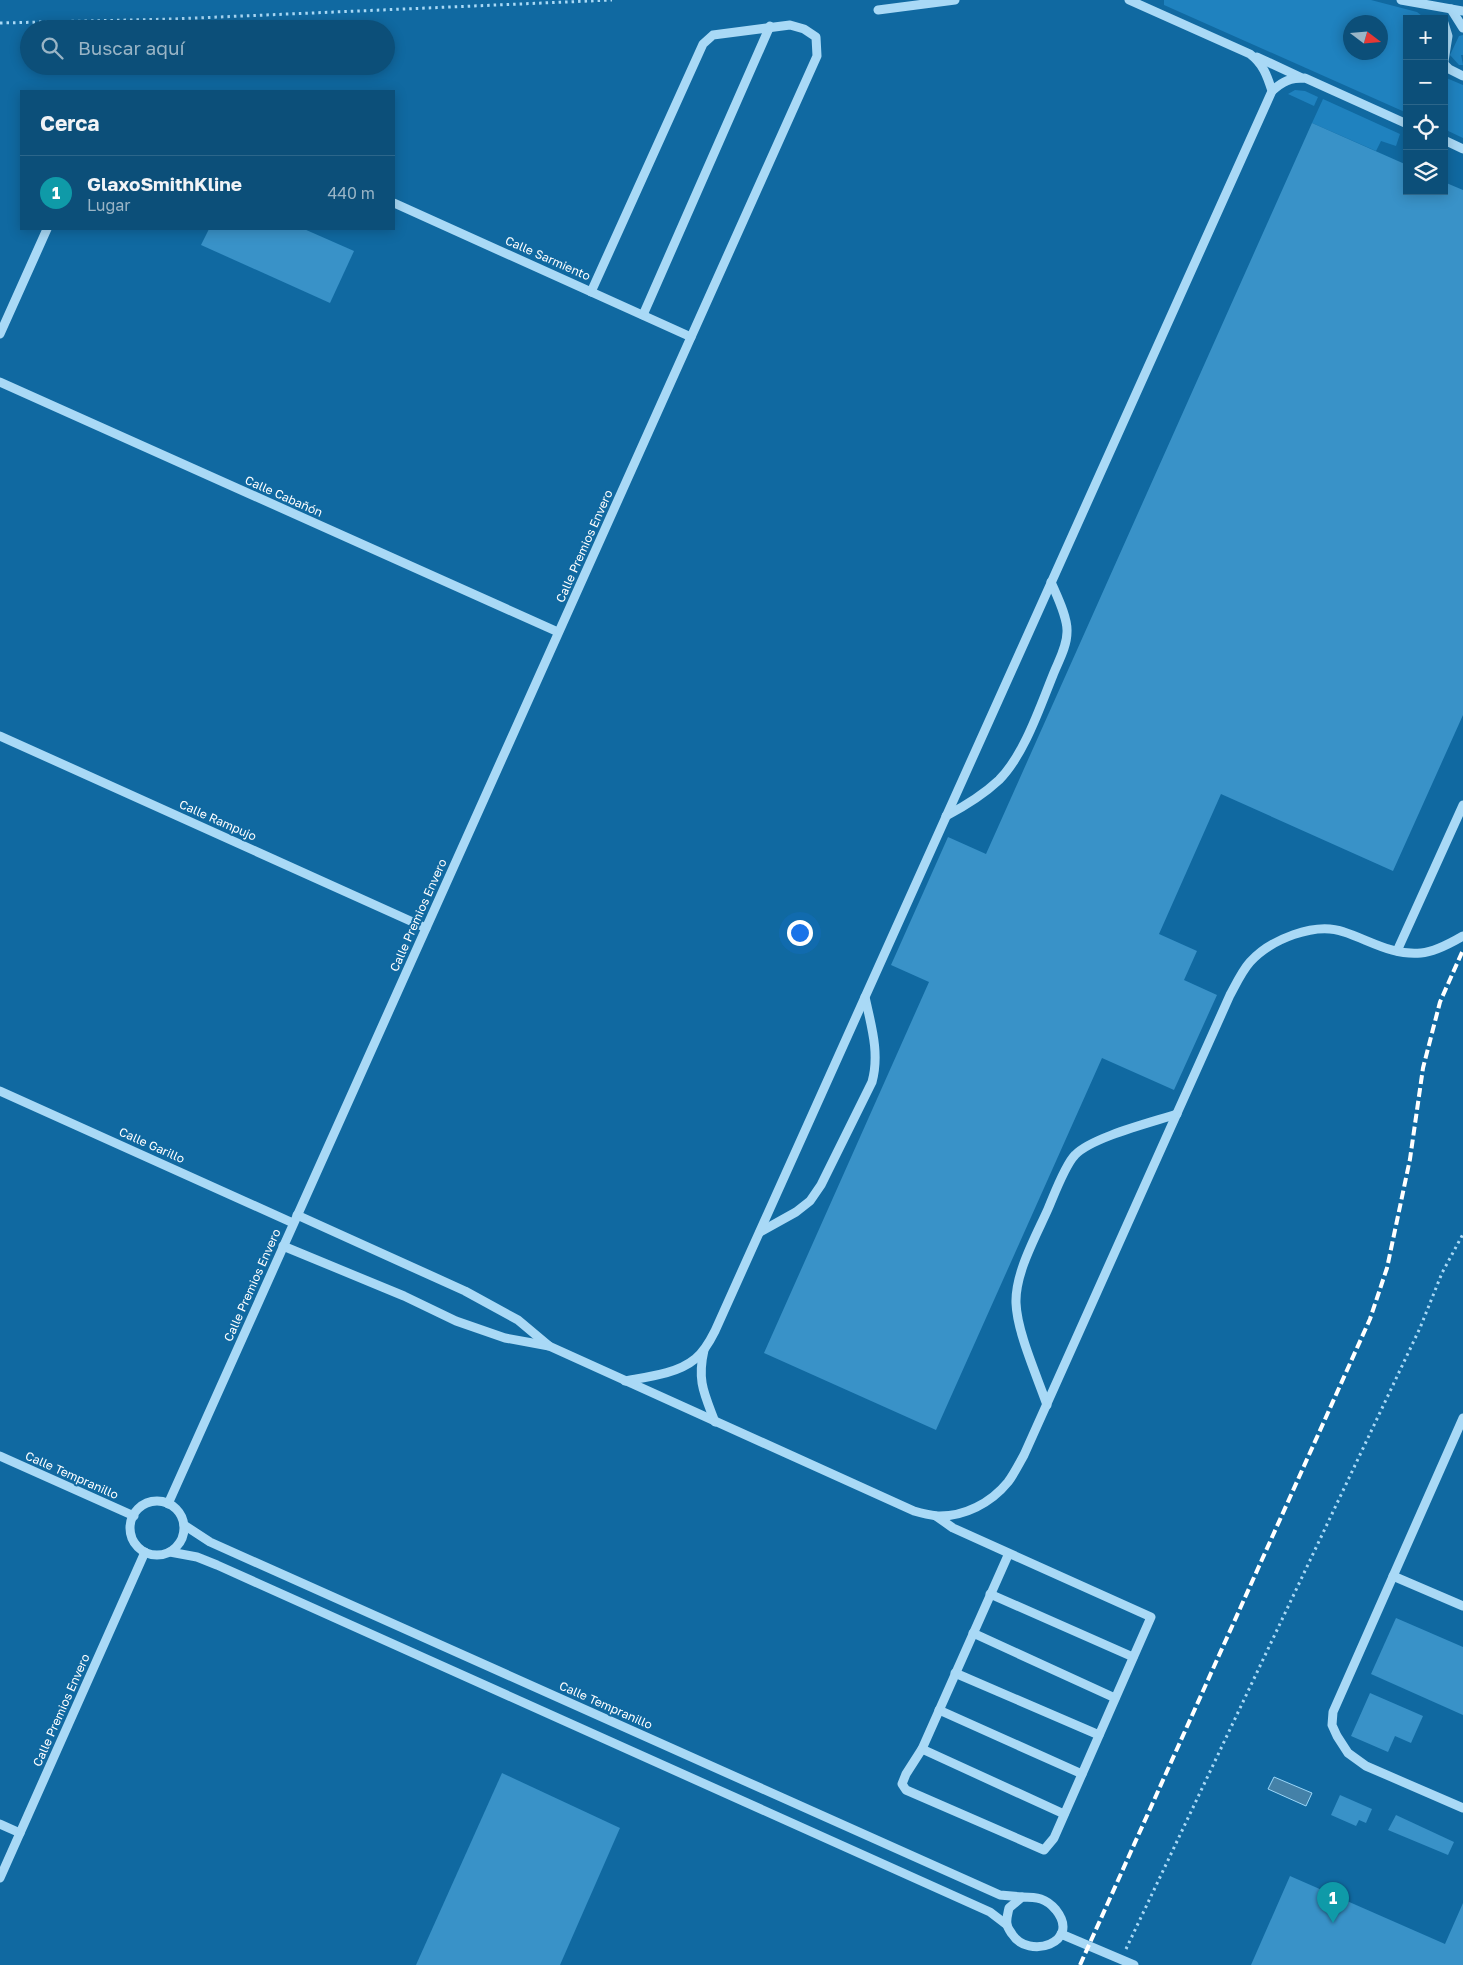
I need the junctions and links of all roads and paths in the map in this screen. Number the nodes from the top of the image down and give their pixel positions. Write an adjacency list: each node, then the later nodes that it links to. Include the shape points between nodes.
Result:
1 (612, 0): 11 (path)
2 (956, 0): 8 (street)
3 (1129, 0): 5 (street)
4 (1401, 0): 6 (street)
5 (1150, 5): 16 (street)
6 (1435, 6): 7 (street); 10 (street)
7 (1451, 9): 9 (street); 15 (street)
8 (878, 10)
9 (1463, 11)
10 (1440, 15)
11 (130, 20)
12 (0, 23): 13 (path)
13 (20, 23)
14 (770, 26): 26 (street, via 713,35 703,44); 27 (street); 29 (street, Calle Premios Envero, via 790,25 804,29 816,37 817,56)
15 (1463, 28)
16 (1250, 54): 19 (street); 20 (street, via 1259,61)
17 (1448, 68): 18 (street)
18 (1463, 76)
19 (1305, 78): 20 (street, via 1283,81); 21 (street)
20 (1272, 91): 31 (street)
21 (1403, 122)
22 (1448, 142): 23 (street)
23 (1463, 149)
24 (395, 203): 26 (street, Calle Sarmiento)
25 (48, 230): 28 (street)
26 (591, 292): 27 (street, Calle Sarmiento)
27 (643, 315): 29 (street, Calle Sarmiento)
28 (0, 334)
29 (691, 337): 32 (street, Calle Premios Envero)
30 (0, 382): 32 (street, Calle Cabañón)
31 (1051, 582): 35 (street); 35 (street, via 1068,631 1033,723 1013,762 1000,779 976,800)
32 (558, 632): 36 (street, Calle Premios Envero)
33 (0, 736): 36 (street, Calle Rampujo)
34 (1463, 805): 38 (street)
35 (946, 816): 39 (street)
36 (426, 928): 42 (street, Calle Premios Envero)
37 (1463, 936): 38 (street, via 1422,954)
38 (1397, 951): 41 (street, via 1342,931 1322,929 1283,938 1266,947 1249,963 1230,995)
39 (865, 996): 43 (street); 43 (street, via 876,1052 872,1082 810,1202)
40 (0, 1091): 42 (street, Calle Garillo)
41 (1177, 1114): 49 (street); 49 (street, via 1095,1141 1074,1155 1062,1178 1026,1260 1016,1302 1019,1323)
42 (295, 1219): 45 (street, Calle Premios Envero); 46 (street, Calle Garillo, via 465,1291 518,1320)
43 (760, 1232): 47 (street, via 716,1331)
44 (1463, 1234): 79 (path, via 1442,1272 1420,1328)
45 (283, 1246): 46 (street, via 456,1321 505,1338); 53 (street, Calle Premios Envero)
46 (549, 1346): 48 (street)
47 (704, 1349): 48 (street, via 695,1360 676,1369); 51 (street, via 700,1378)
48 (625, 1381): 51 (street)
49 (1047, 1405): 55 (street, via 1009,1481 993,1498 976,1508)
50 (1463, 1418): 60 (street)
51 (715, 1422): 55 (street, via 914,1511)
52 (0, 1456): 54 (street, Calle Tempranillo)
53 (168, 1504): 54 (street, via 155,1500 144,1505); 56 (street, via 176,1508)
54 (134, 1516): 57 (street, via 130,1531 133,1542)
55 (936, 1516): 59 (street, via 953,1528)
56 (184, 1525): 58 (street, via 183,1536); 76 (street, Calle Tempranillo, via 210,1542 1000,1894)
57 (145, 1552): 58 (street, via 162,1555); 74 (street, Calle Premios Envero)
58 (170, 1552): 77 (street, via 217,1564 990,1912)
59 (1009, 1553): 61 (street); 64 (street, via 1151,1617)
60 (1393, 1576): 62 (street); 71 (street, via 1332,1712 1332,1725 1348,1753 1366,1766)
61 (990, 1594): 63 (street); 64 (street)
62 (1463, 1606)
63 (973, 1633): 65 (street); 66 (street)
64 (1134, 1657): 66 (street)
65 (955, 1673): 67 (street); 68 (street)
66 (1116, 1698): 68 (street)
67 (939, 1710): 69 (street); 70 (street)
68 (1099, 1735): 70 (street)
69 (922, 1749): 72 (street); 72 (street, via 902,1784 906,1790 1044,1850 1054,1838)
70 (1082, 1774): 72 (street)
71 (1463, 1808)
72 (1064, 1814)
73 (0, 1824): 74 (street)
74 (20, 1833): 75 (street, Calle Premios Envero)
75 (0, 1878)
76 (1022, 1897): 77 (street, via 1009,1908); 78 (street, via 1037,1897 1050,1903 1061,1917)
77 (1006, 1925): 78 (street, via 1015,1939 1034,1947 1051,1945)
78 (1061, 1934): 79 (street)
79 (1121, 1959): 80 (street)
80 (1134, 1965)

